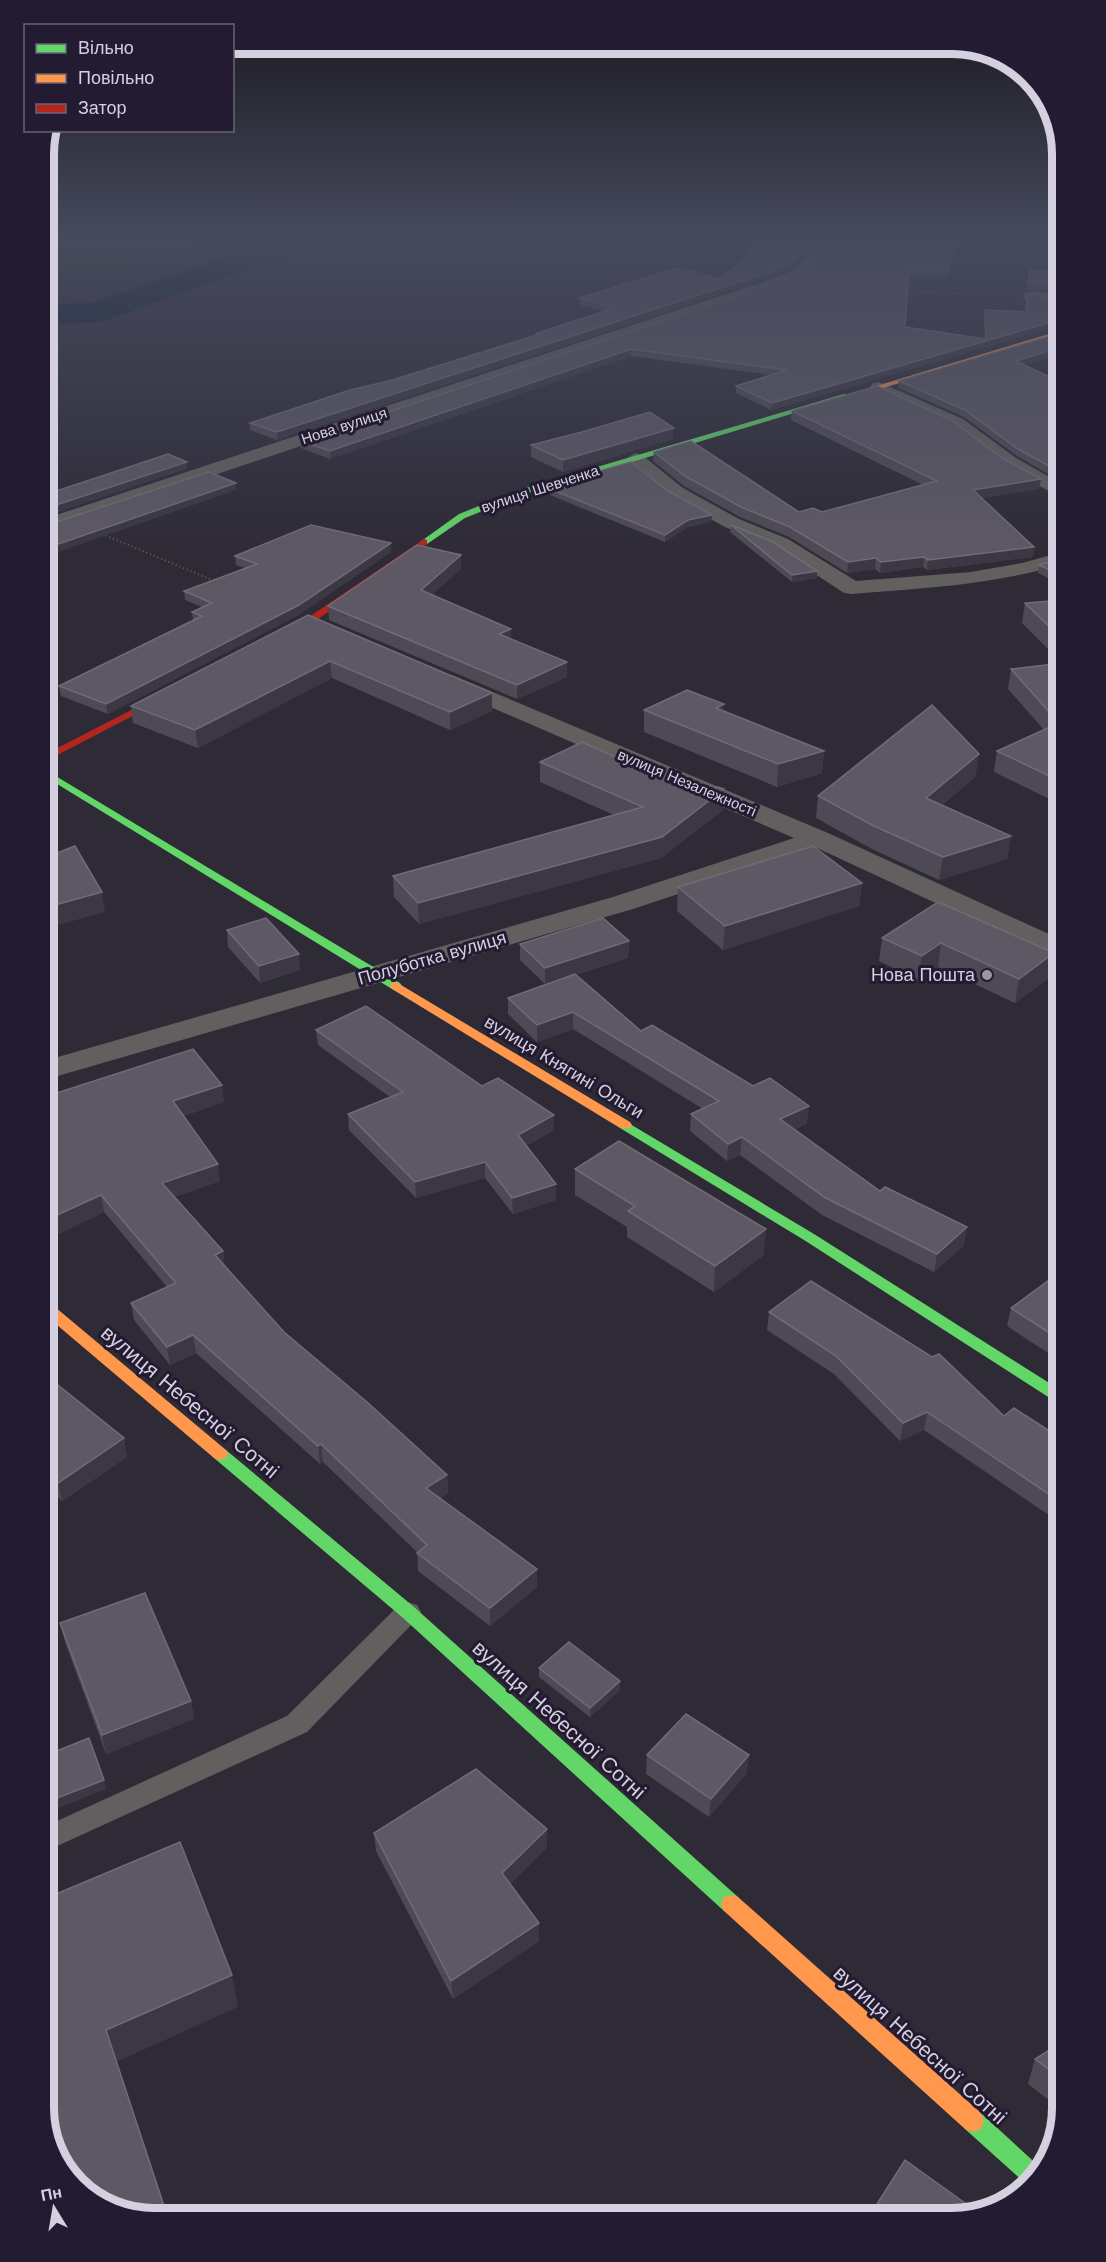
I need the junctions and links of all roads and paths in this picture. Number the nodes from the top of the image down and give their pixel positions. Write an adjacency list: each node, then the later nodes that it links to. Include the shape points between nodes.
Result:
1 (591, 344): 6 (street, Нова вулиця)
2 (1026, 344): 3 (street, вулиця Шевченка)
3 (879, 387): 4 (street, вулиця Шевченка); 5 (street, via 957,423 1009,462)
4 (635, 459): 8 (street, via 676,492 732,523 781,543 852,588 971,578); 10 (street, вулиця Шевченка, via 522,492 462,516 320,626)
5 (1052, 486)
6 (65, 518): 7 (street, Нова вулиця); 9 (path)
7 (54, 522)
8 (1052, 562)
9 (224, 585)
10 (267, 643)
11 (429, 672): 15 (street, вулиця Незалежності)
12 (182, 687): 13 (street)
13 (54, 754)
14 (54, 778): 17 (street, вулиця Княгині Ольги)
15 (819, 839): 16 (street, вулиця Незалежності); 17 (street, Полуботка вулиця, via 623,903)
16 (1052, 946)
17 (376, 975): 18 (street, Полуботка вулиця); 20 (street, вулиця Княгині Ольги, via 809,1237)
18 (54, 1068)
19 (54, 1314): 21 (street, вулиця Небесної Сотні)
20 (1052, 1392)
21 (408, 1612): 22 (lane, via 297,1724); 23 (street, вулиця Небесної Сотні)
22 (54, 1835)
23 (1029, 2172)

